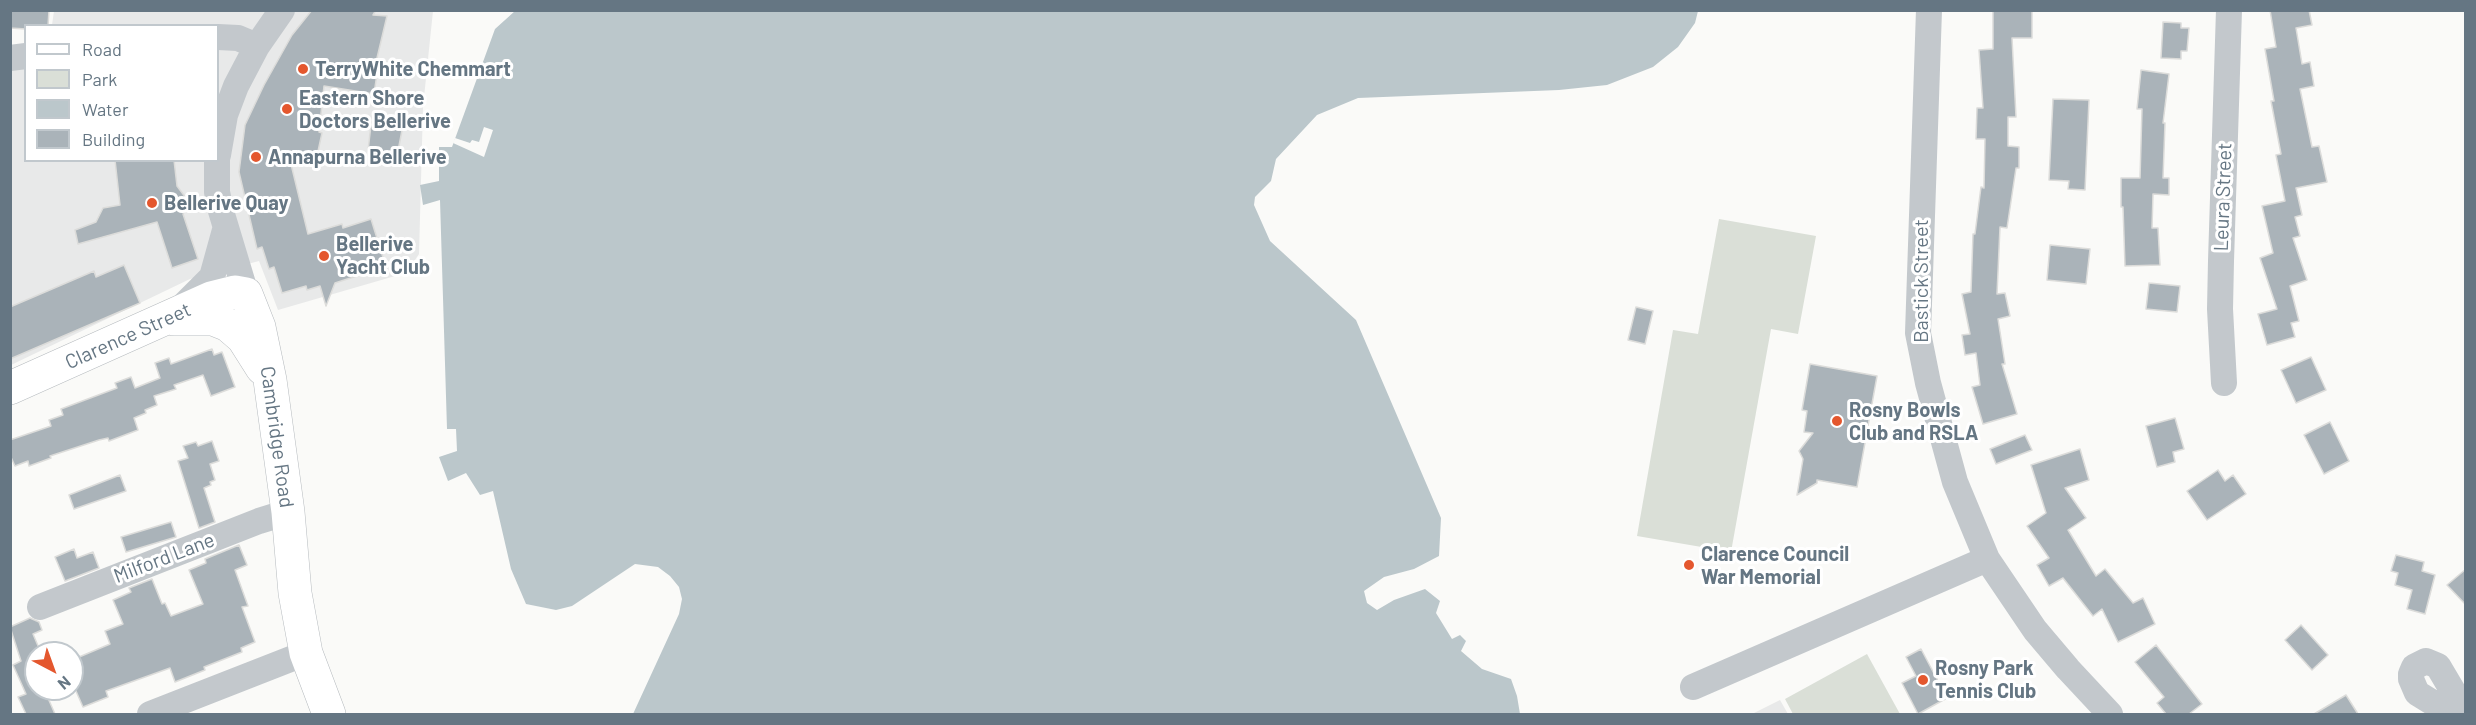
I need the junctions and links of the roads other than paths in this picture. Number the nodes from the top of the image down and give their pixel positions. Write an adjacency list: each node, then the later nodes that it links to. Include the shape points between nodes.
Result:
1 (282, 10): 5 (street)
2 (1929, 10): 15 (street, Bastick Street, via 1918,333 1955,482)
3 (2229, 10): 12 (street, Leura Street, via 2220,309)
4 (219, 37): 5 (street, via 238,38)
5 (257, 46): 6 (street, via 233,92)
6 (219, 149)
7 (217, 162): 8 (street, Cambridge Road, via 217,192)
8 (225, 230): 9 (street, Cambridge Road); 10 (street, via 212,277)
9 (246, 294): 10 (main road, Clarence Street, via 222,294); 11 (main road, Cambridge Road, via 259,327)
10 (167, 320): 11 (main road, via 213,319 228,325 245,341); 13 (main road, Clarence Street)
11 (270, 380): 14 (main road, Cambridge Road)
12 (2224, 383)
13 (10, 388)
14 (288, 512): 16 (street, Milford Lane); 17 (main road, Cambridge Road, via 295,593)
15 (1987, 559): 18 (street); 21 (street, Bastick Street, via 2035,630)
16 (40, 607)
17 (306, 653): 19 (street); 20 (main road, Cambridge Road)
18 (1693, 687)
19 (150, 714)
20 (329, 714)
21 (2110, 714)

